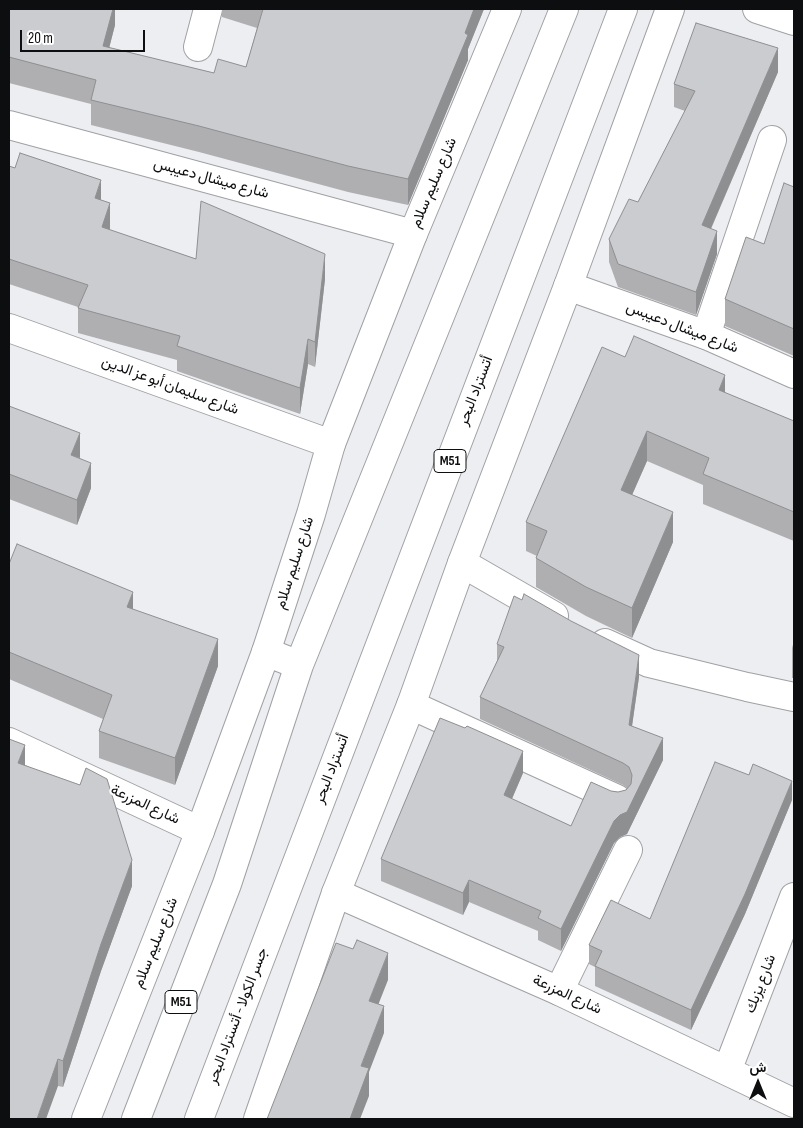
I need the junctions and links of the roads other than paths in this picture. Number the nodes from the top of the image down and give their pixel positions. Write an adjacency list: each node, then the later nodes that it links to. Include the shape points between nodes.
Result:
1 (208, 9): 8 (main road)
2 (507, 9): 11 (main road, شارع سليم سلام)
3 (564, 9): 19 (main road, M51)
4 (622, 9): 28 (main road, أتستراد البحر / M51)
5 (670, 9): 12 (main road)
6 (757, 9): 7 (main road)
7 (794, 21)
8 (198, 47)
9 (9, 125): 11 (main road, شارع ميشال دعيبس)
10 (772, 140): 14 (main road)
11 (413, 234): 16 (main road, شارع سليم سلام)
12 (568, 286): 14 (main road, شارع ميشال دعيبس); 17 (main road)
13 (9, 328): 16 (main road, شارع سليمان أبو عز الدين)
14 (706, 335): 15 (main road, شارع ميشال دعيبس)
15 (794, 374)
16 (331, 444): 18 (main road, شارع سليم سلام)
17 (462, 563): 20 (main road, via 583,632 649,663); 21 (main road)
18 (266, 652): 19 (main road); 24 (main road, شارع سليم سلام)
19 (299, 664): 33 (main road, M51, via 226,884)
20 (794, 697)
21 (411, 706): 23 (main road); 26 (main road)
22 (9, 742): 24 (main road, شارع المزرعة)
23 (617, 799)
24 (200, 831): 32 (main road, شارع سليم سلام)
25 (628, 850): 29 (main road)
26 (336, 893): 29 (main road, شارع المزرعة); 35 (main road)
27 (794, 897): 30 (main road, شارع يزبك)
28 (277, 913): 34 (main road, جسر الكولا - أتستراد البحر / M51)
29 (559, 991): 30 (main road, شارع المزرعة)
30 (727, 1071): 31 (main road, شارع المزرعة)
31 (794, 1103)
32 (86, 1119)
33 (136, 1119)
34 (199, 1119)
35 (258, 1119)

